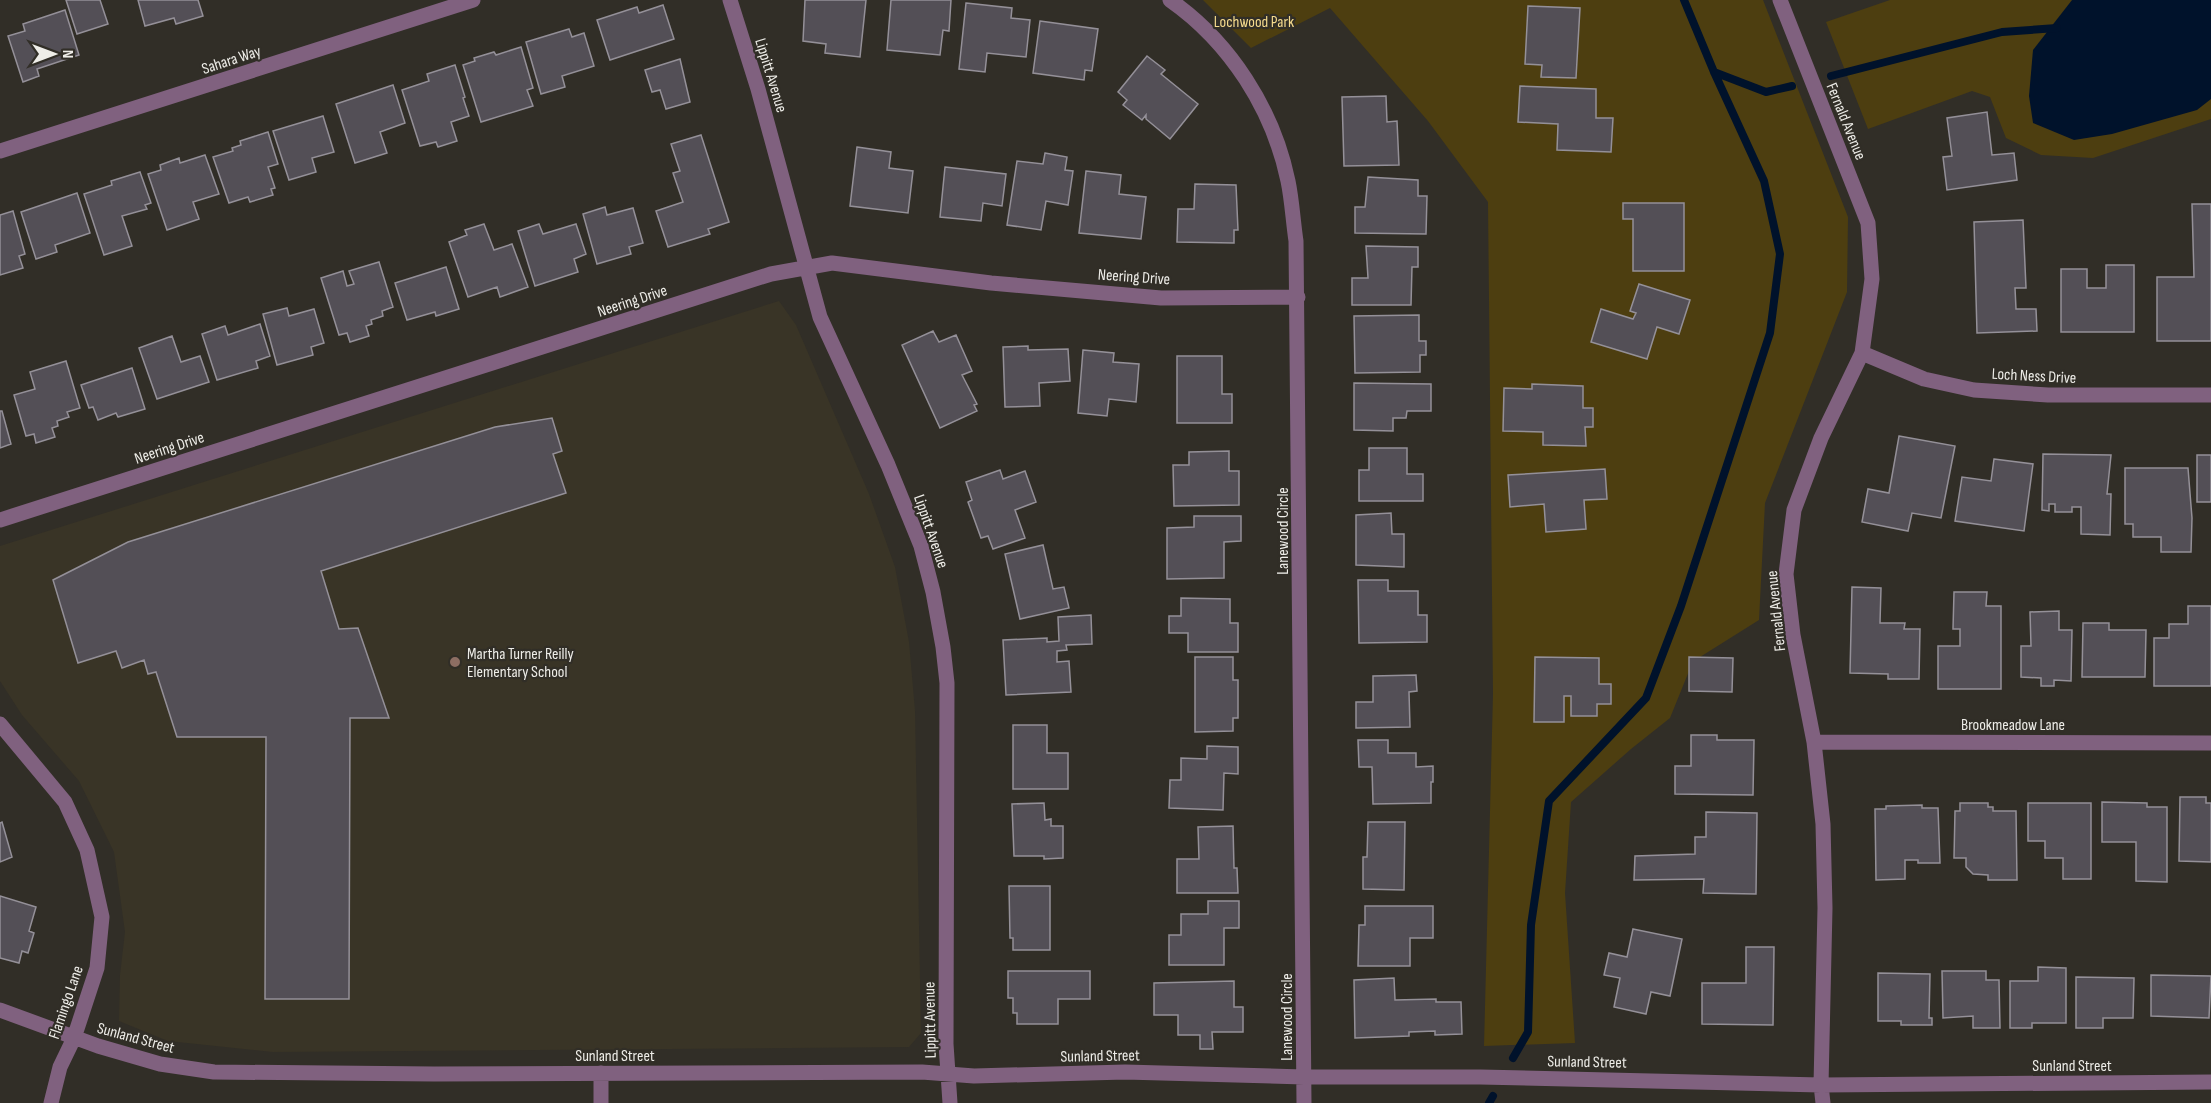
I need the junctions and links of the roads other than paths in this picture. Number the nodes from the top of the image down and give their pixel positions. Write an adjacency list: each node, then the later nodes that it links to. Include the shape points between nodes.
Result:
1 (473, 0): 5 (street, Sahara Way)
2 (730, 0): 6 (street, Lippitt Avenue)
3 (1170, 0): 7 (street, Lanewood Circle, via 1194,17 1234,61 1274,131 1288,181)
4 (1780, 0): 8 (street, Fernald Avenue, via 1868,223 1872,279)
5 (0, 151)
6 (806, 267): 7 (street, Neering Drive, via 832,263 991,283 1161,298); 10 (street, Neering Drive, via 771,274); 17 (street, Lippitt Avenue, via 820,317 921,546 943,647 947,684)
7 (1298, 297): 18 (street, Lanewood Circle)
8 (1862, 353): 9 (street, Loch Ness Drive, via 1924,379 1974,390 2048,395); 12 (street, Fernald Avenue, via 1821,438 1794,510 1785,574)
9 (2211, 395)
10 (0, 520)
11 (0, 724): 15 (street, Flamingo Lane, via 65,802 87,850 102,916 97,968)
12 (1815, 742): 13 (street, Brookmeadow Lane); 20 (street, Fernald Avenue, via 1825,908)
13 (2211, 743)
14 (0, 1010): 15 (street, Sunland Street)
15 (74, 1038): 16 (street, Sunland Street, via 160,1064 214,1072); 21 (street, Flamingo Lane, via 60,1067)
16 (602, 1073): 17 (street, Sunland Street); 22 (street)
17 (949, 1074): 18 (street, Sunland Street, via 1125,1072); 23 (street, Lippitt Avenue)
18 (1304, 1077): 20 (street, Sunland Street); 24 (street, Lanewood Circle)
19 (2211, 1082): 20 (street, Sunland Street)
20 (1821, 1085): 25 (street, Fernald Avenue)
21 (51, 1103)
22 (602, 1103)
23 (950, 1103)
24 (1304, 1103)
25 (1823, 1103)

